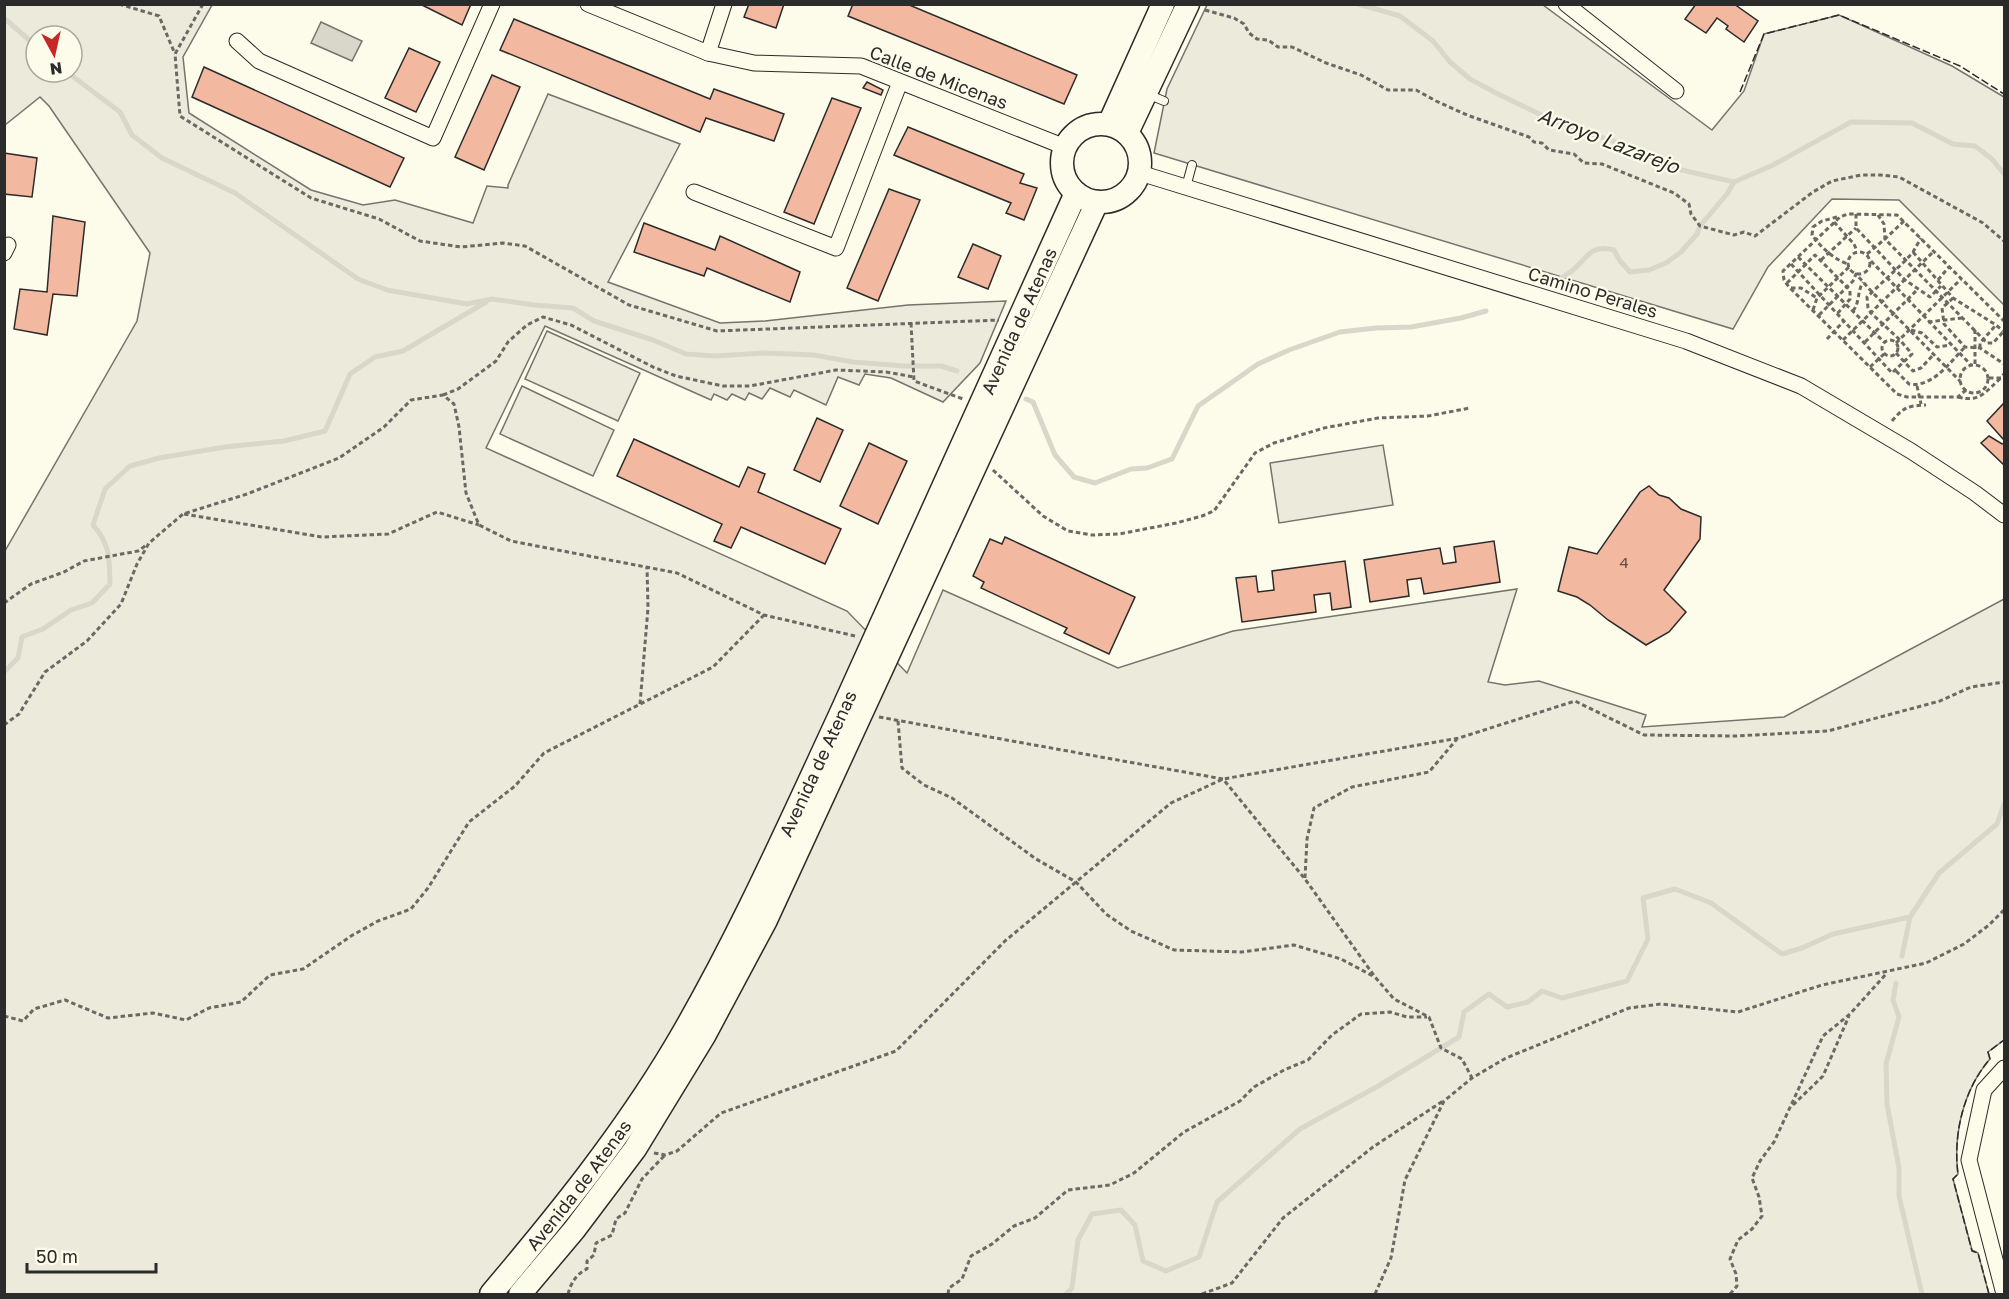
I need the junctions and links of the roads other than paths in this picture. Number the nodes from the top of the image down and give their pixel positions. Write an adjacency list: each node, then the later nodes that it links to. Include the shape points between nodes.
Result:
1 (492, 4): 7 (street, via 433,138 259,61)
2 (588, 4): 8 (street, Calle de Micenas)
3 (724, 4): 8 (street)
4 (1163, 4): 11 (main road)
5 (1566, 4): 10 (street)
6 (1188, 5): 11 (main road, via 1155,97)
7 (237, 41)
8 (708, 53): 9 (street, Calle de Micenas, via 754,63 861,66)
9 (900, 82): 12 (street, Calle de Micenas); 16 (street, via 836,248)
10 (1676, 91)
11 (1118, 129): 12 (main road, via 1099,124 1079,131); 14 (main road, via 1134,141 1139,151)
12 (1065, 147): 17 (main road, via 1063,171)
13 (1192, 165): 15 (lane)
14 (1140, 173): 15 (street, Camino Perales); 18 (main road, via 1124,195)
15 (1185, 187): 19 (street, Camino Perales, via 1686,342 1800,386 1966,487)
16 (694, 192)
17 (1076, 193): 18 (main road); 22 (main road, Avenida de Atenas, via 750,909 675,1047 616,1137)
18 (1097, 202): 23 (main road, Avenida de Atenas, via 766,920 704,1036 635,1149)
19 (2004, 515)
20 (2004, 1068): 21 (street, via 1984,1090 1969,1160)
21 (2001, 1264): 24 (street)
22 (491, 1294)
23 (520, 1294)
24 (2004, 1294)

